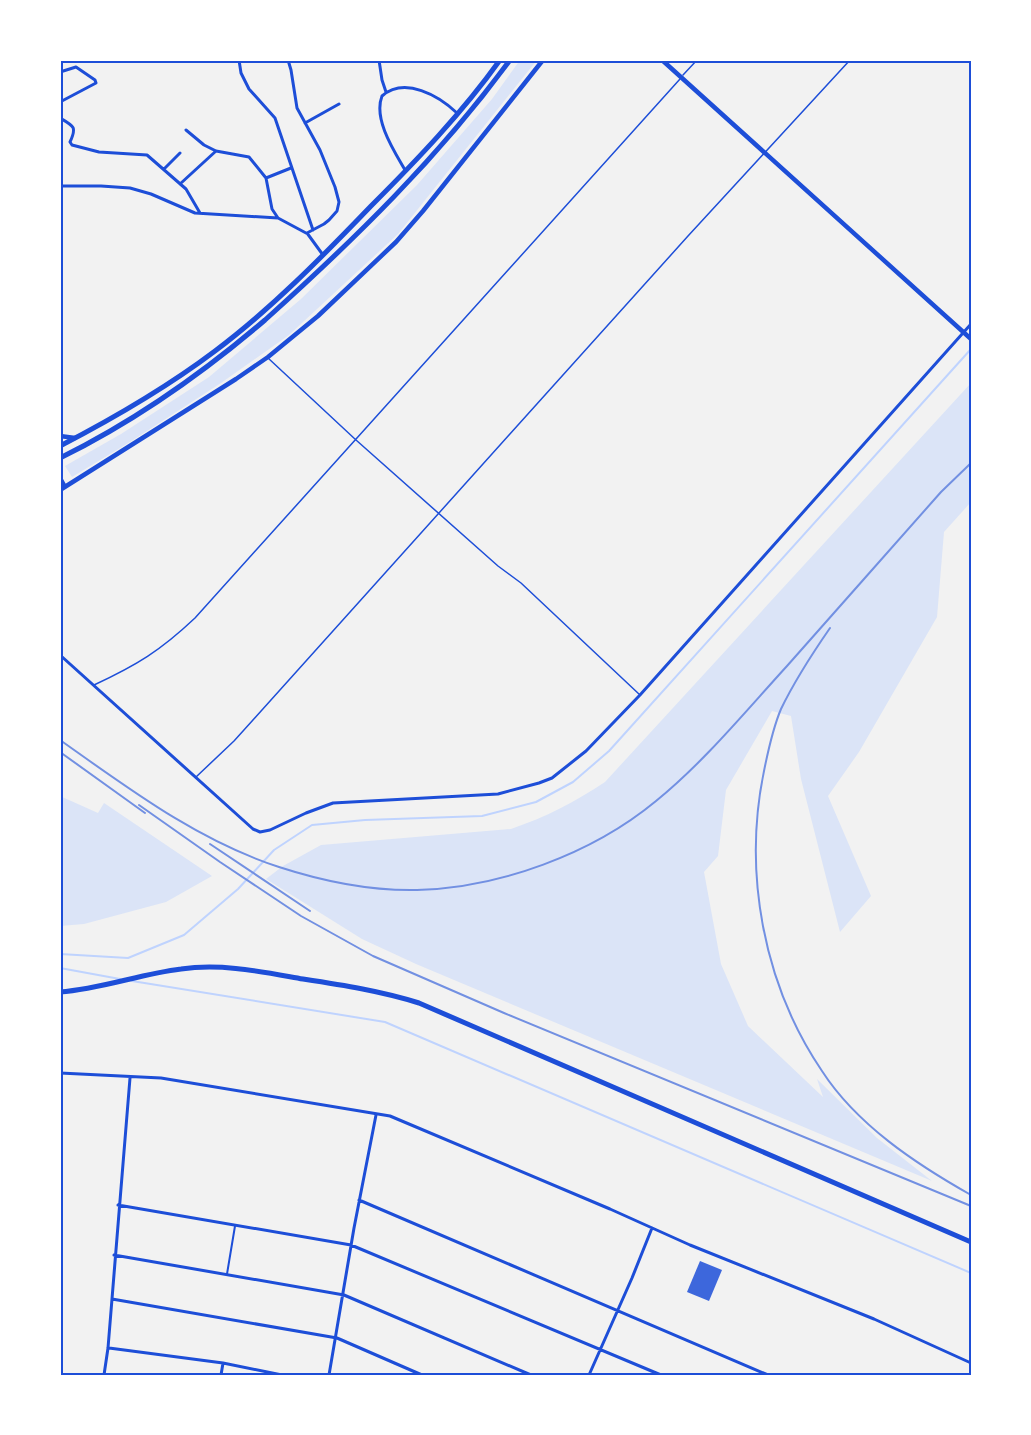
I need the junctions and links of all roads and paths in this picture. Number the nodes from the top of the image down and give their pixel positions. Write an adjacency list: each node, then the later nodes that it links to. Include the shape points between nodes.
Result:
1 (239, 60): 22 (street, via 249,89 275,118)
2 (288, 60): 17 (street, via 297,108)
3 (379, 60): 12 (street)
4 (500, 60): 15 (main road)
5 (510, 60): 40 (main road, via 457,129 395,198 265,321 154,403)
6 (543, 60): 35 (street, via 396,242)
7 (662, 60): 11 (street)
8 (698, 60): 11 (lane)
9 (850, 60): 21 (lane)
10 (60, 72): 13 (street, via 76,67 96,83)
11 (681, 78): 21 (street); 38 (lane)
12 (386, 92): 15 (street, via 430,92); 24 (street, via 379,104 385,132)
13 (60, 102)
14 (339, 104): 17 (street)
15 (459, 114): 24 (main road)
16 (60, 118): 23 (street, via 74,129 72,146 111,153 142,153)
17 (305, 123): 30 (street, via 320,150 339,202 338,211)
18 (186, 130): 19 (street)
19 (216, 151): 25 (street, via 249,157); 26 (street)
20 (180, 153): 23 (street)
21 (764, 153): 34 (street); 43 (lane)
22 (291, 168): 25 (street); 30 (street)
23 (164, 169): 26 (street)
24 (406, 171): 32 (main road)
25 (266, 178): 29 (street, via 272,209)
26 (180, 183): 28 (street)
27 (60, 186): 28 (street, via 130,188)
28 (200, 213): 29 (street)
29 (278, 218): 31 (street)
30 (313, 230): 31 (street)
31 (307, 233): 32 (street)
32 (323, 255): 37 (main road, via 215,351 137,405)
33 (971, 324): 34 (street)
34 (967, 336): 46 (street)
35 (268, 357): 38 (lane); 42 (street)
36 (60, 436): 37 (street)
37 (75, 438): 39 (main road)
38 (356, 440): 43 (lane); 45 (lane, via 187,626 146,659)
39 (60, 446)
40 (60, 458)
41 (60, 478): 42 (street)
42 (63, 489)
43 (440, 514): 46 (lane, via 521,583); 47 (lane, via 234,741)
44 (60, 655): 45 (street)
45 (93, 685): 47 (street)
46 (640, 695): 47 (street, via 586,751 552,778 498,794 333,803 260,832)
47 (195, 777)
48 (60, 992): 56 (main road, via 210,966 358,987 419,1003)
49 (60, 1072): 50 (street)
50 (130, 1077): 51 (street, via 231,1088); 53 (street)
51 (376, 1115): 52 (street); 55 (street, via 416,1125)
52 (359, 1200): 57 (street); 62 (street)
53 (118, 1205): 54 (street); 58 (street)
54 (235, 1225): 57 (street); 59 (street)
55 (652, 1227): 62 (street); 66 (street)
56 (971, 1242)
57 (351, 1245): 60 (street); 65 (street)
58 (114, 1255): 59 (street); 61 (street)
59 (227, 1274): 60 (street)
60 (344, 1295): 63 (street); 73 (street)
61 (112, 1299): 63 (street); 64 (street)
62 (618, 1310): 65 (street); 76 (street)
63 (337, 1338): 71 (street); 72 (street)
64 (108, 1348): 67 (street); 68 (street)
65 (601, 1350): 74 (street); 75 (street)
66 (971, 1363)
67 (223, 1364): 69 (street); 70 (street)
68 (104, 1375)
69 (221, 1375)
70 (282, 1375)
71 (329, 1375)
72 (422, 1375)
73 (531, 1375)
74 (589, 1375)
75 (661, 1375)
76 (768, 1375)

